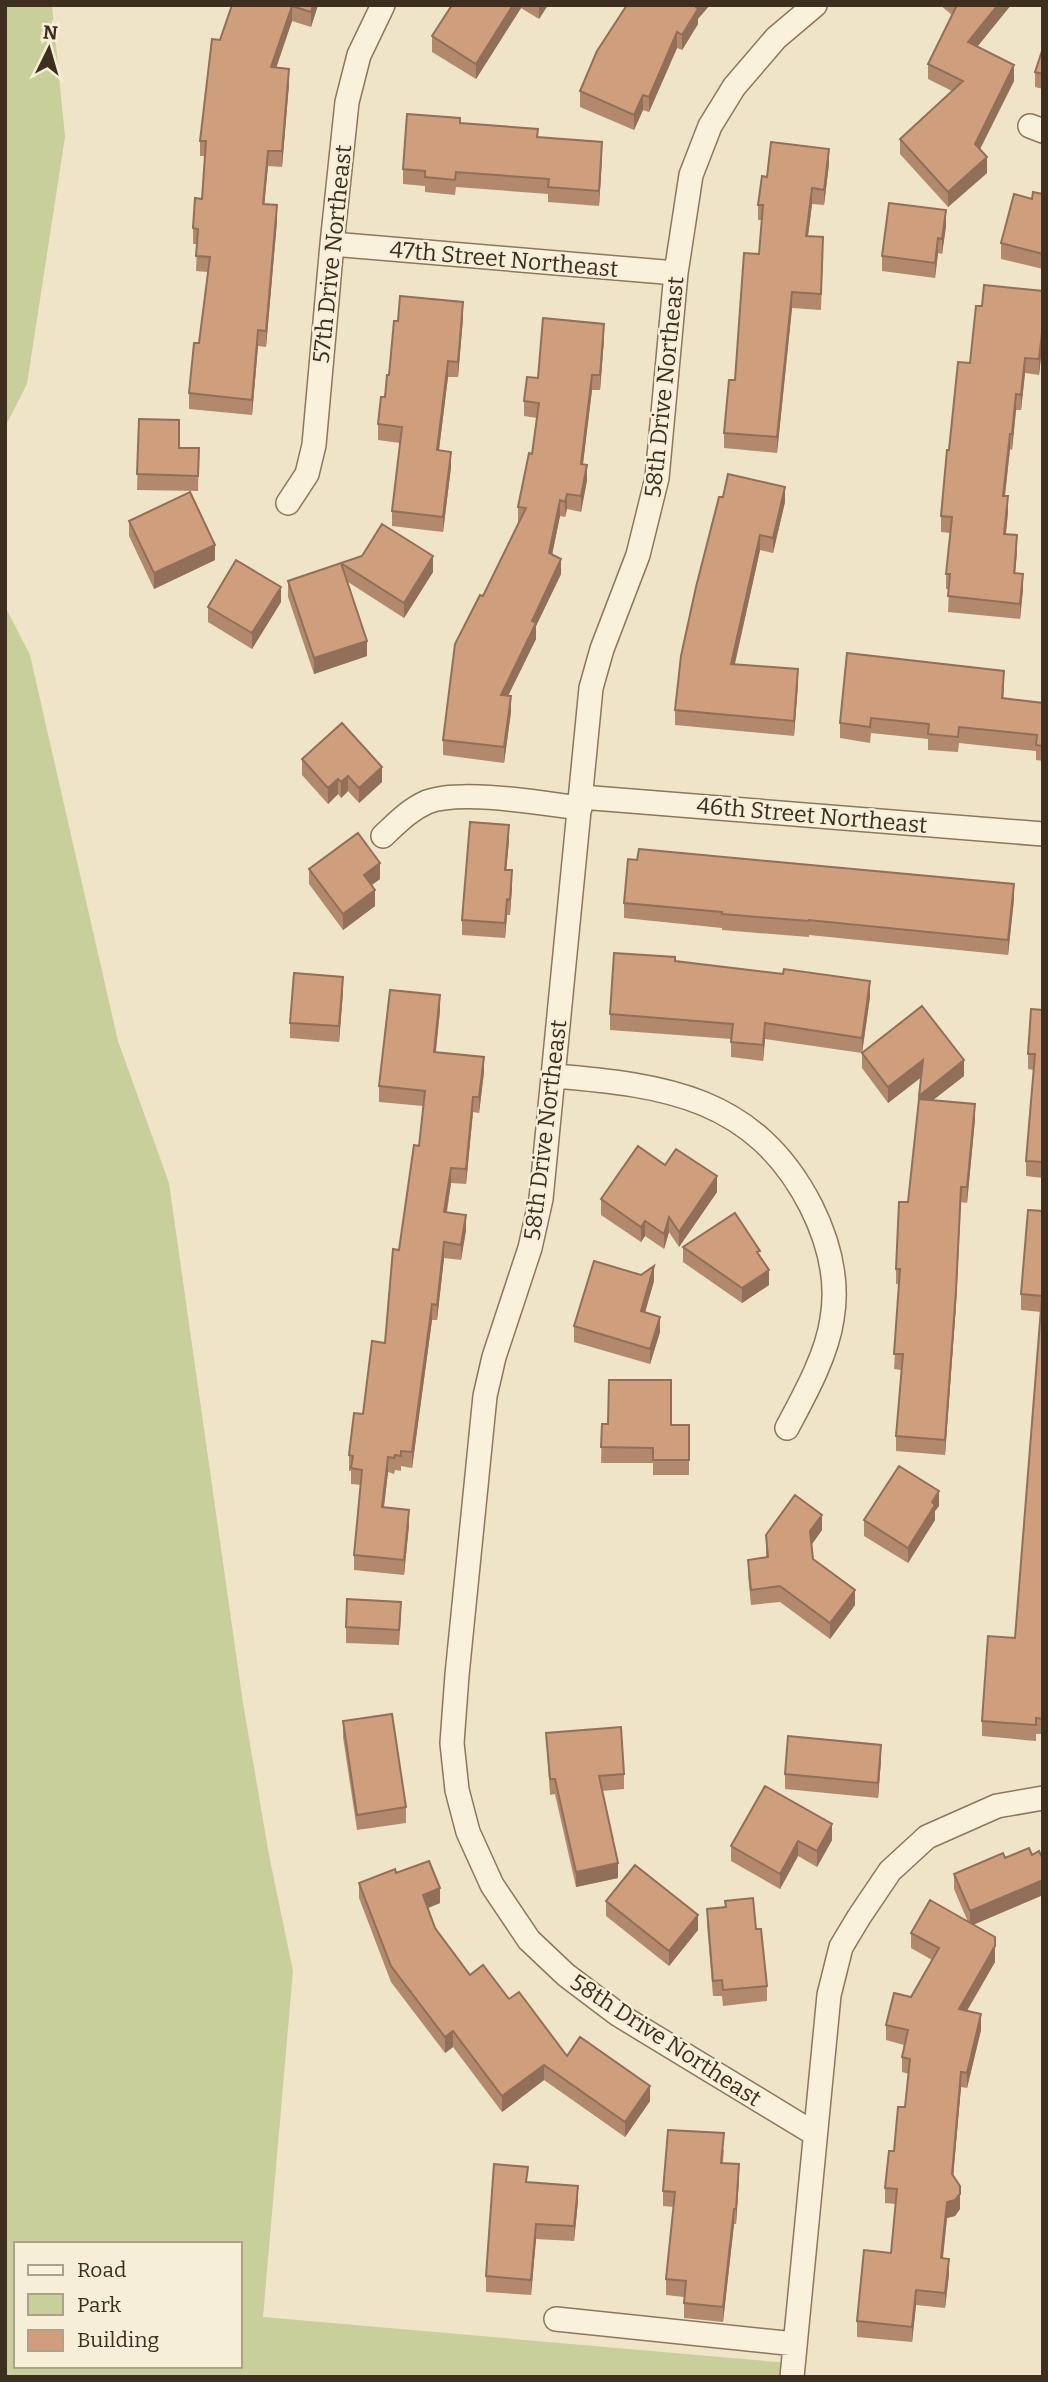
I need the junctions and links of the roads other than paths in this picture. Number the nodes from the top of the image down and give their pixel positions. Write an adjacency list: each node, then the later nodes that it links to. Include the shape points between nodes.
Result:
1 (383, 5): 3 (street, 57th Drive Northeast, via 359,55 347,102)
2 (815, 5): 4 (street, 58th Drive Northeast, via 776,38 734,87 710,126 691,175)
3 (332, 244): 4 (street, 47th Street Northeast); 5 (street, 57th Drive Northeast, via 314,445 307,474)
4 (676, 273): 6 (street, 58th Drive Northeast, via 657,478 638,555 592,688)
5 (288, 503)
6 (580, 802): 7 (street, 46th Street Northeast); 8 (street, 46th Street Northeast, via 444,798 408,812); 9 (street, 58th Drive Northeast)
7 (1043, 834)
8 (383, 836)
9 (554, 1076): 10 (street, via 661,1089 722,1111 772,1148 799,1184 824,1232 835,1283 832,1321 813,1378); 12 (street, 58th Drive Northeast, via 541,1199 485,1396 452,1743 457,1790 468,1832 492,1885 529,1940 619,2015)
10 (787, 1427)
11 (1043, 1798): 12 (street, via 997,1806 927,1837 890,1871 841,1947 830,1995)
12 (815, 2134): 14 (street)
13 (555, 2319): 14 (street)
14 (795, 2344): 15 (street)
15 (792, 2377)

